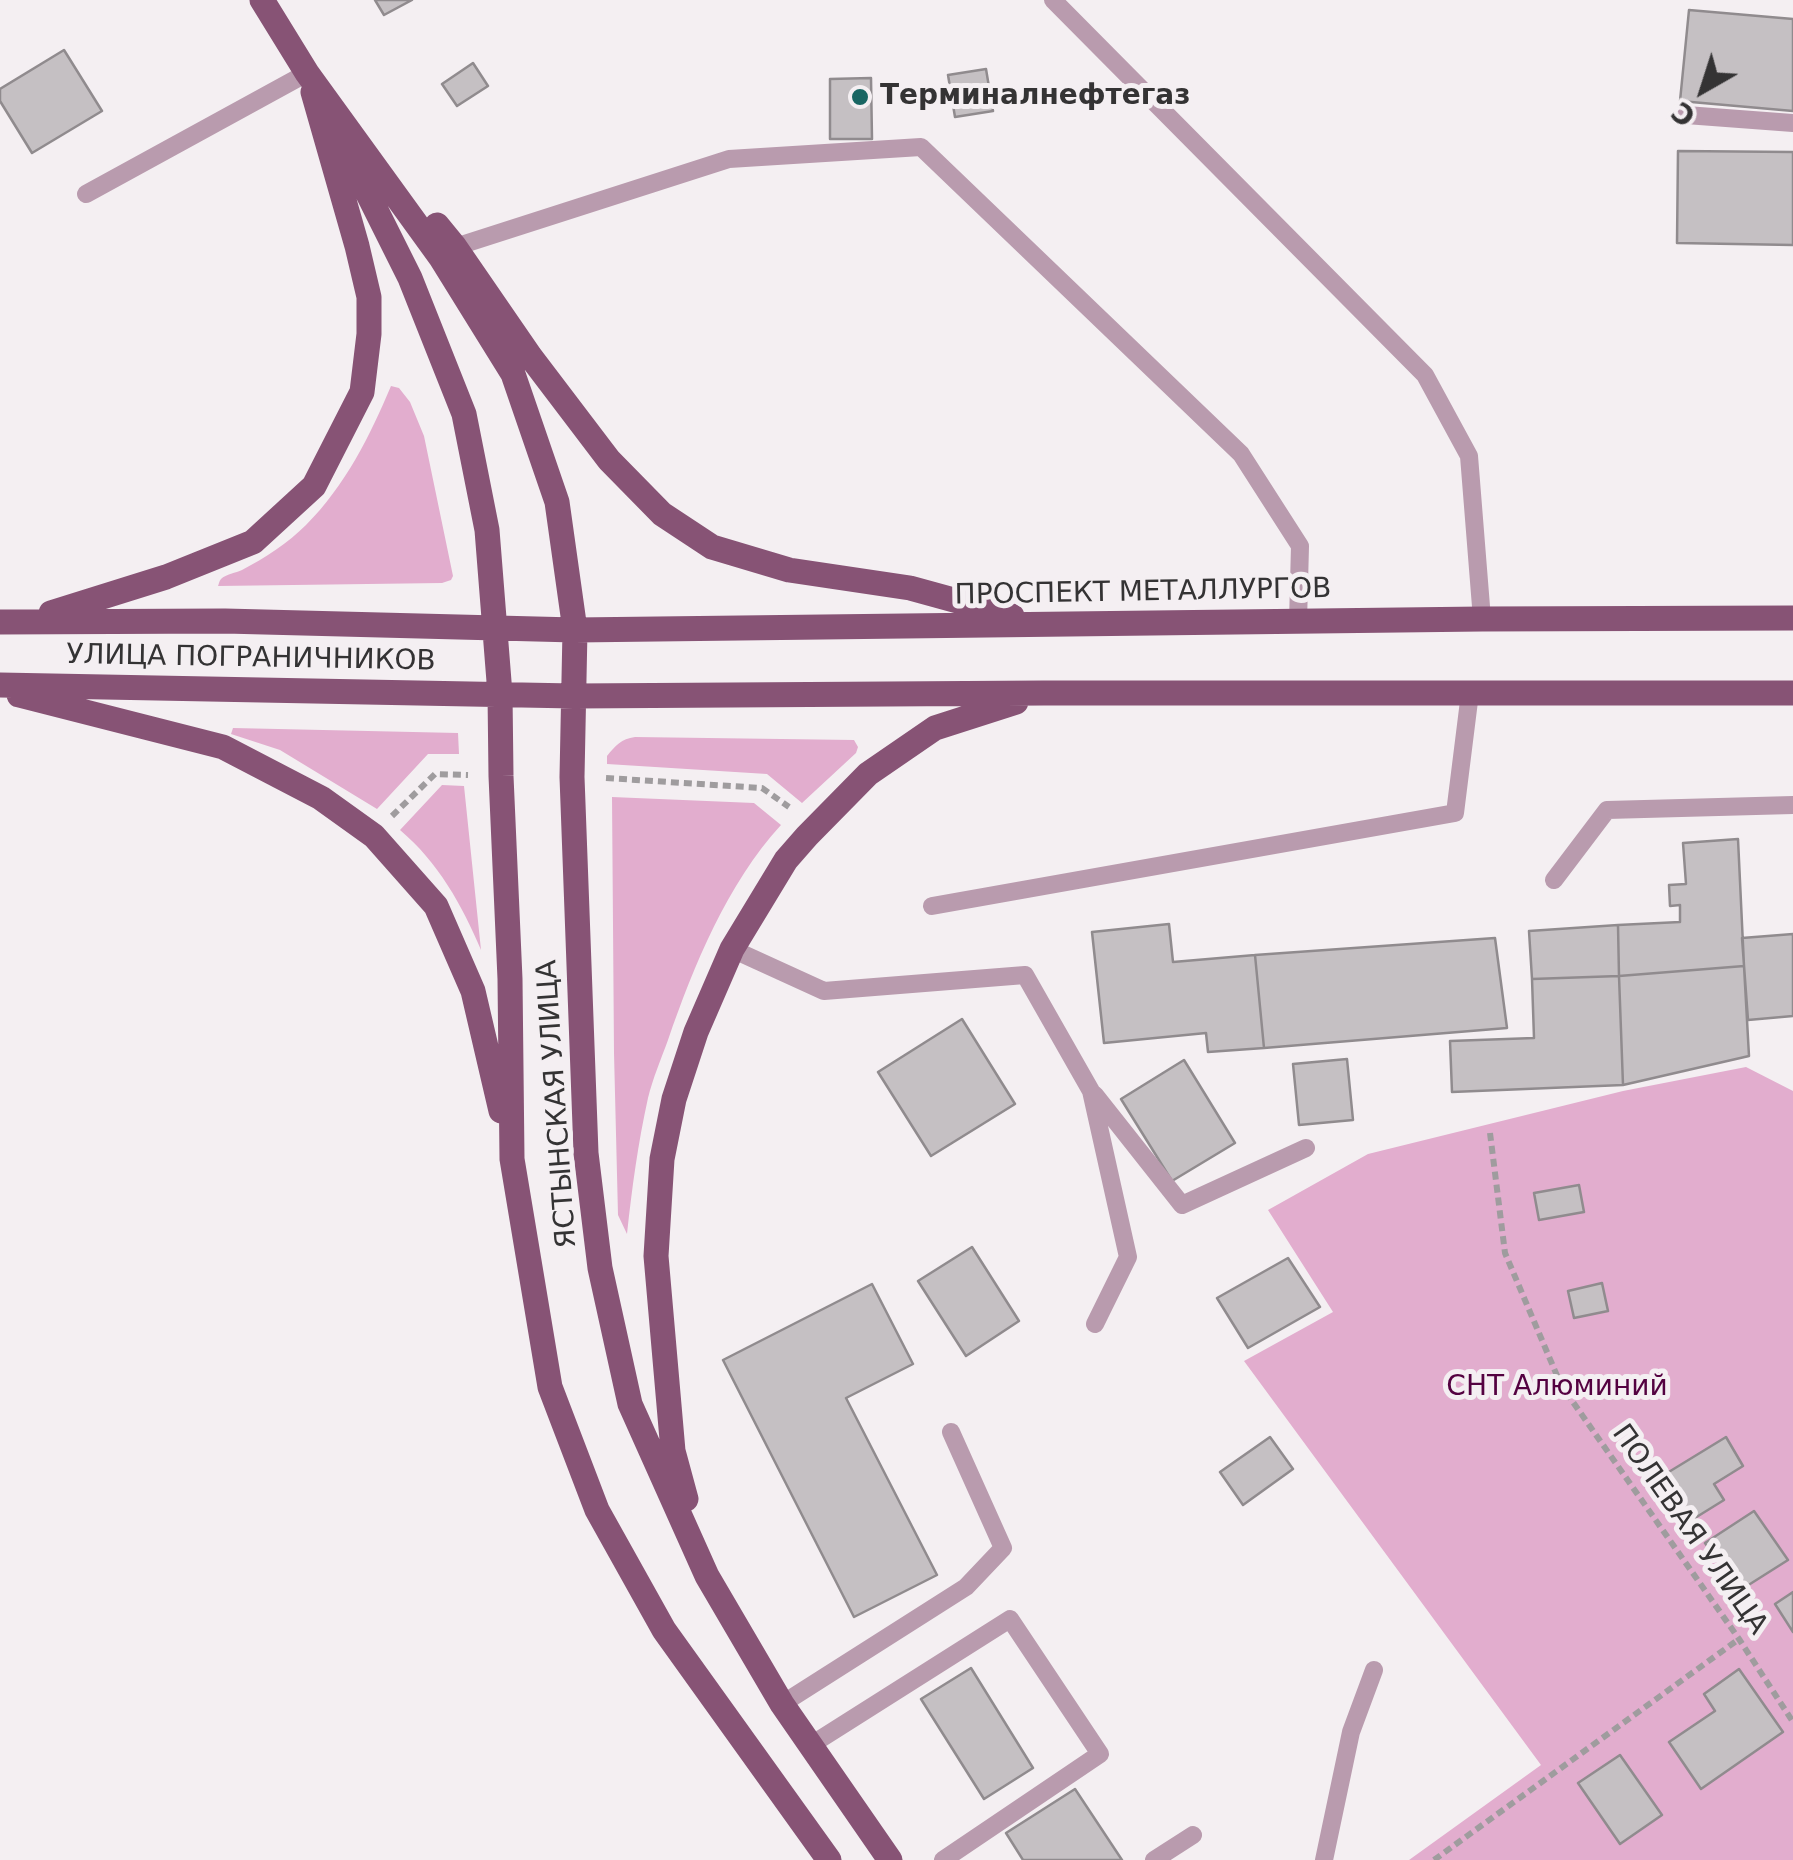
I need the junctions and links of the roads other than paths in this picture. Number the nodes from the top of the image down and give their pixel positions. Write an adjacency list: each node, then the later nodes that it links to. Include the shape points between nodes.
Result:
1 (262, 0): 3 (main road)
2 (1053, 0): 9 (lane, via 1424,375 1469,456)
3 (307, 73): 6 (lane); 7 (main road); 10 (main road, via 357,246 369,334 362,392 314,486 253,542 166,577); 13 (main road, ЯСТЫНСКАЯ УЛИЦА, via 410,278 464,414 487,530); 14 (main road, ЯСТЫНСКАЯ УЛИЦА, via 442,258 513,374 557,502)
4 (1686, 115): 5 (lane)
5 (1793, 123)
6 (86, 194)
7 (456, 248): 11 (lane, via 729,159 921,147 1240,454 1300,546); 12 (main road, via 610,460 662,514 712,547 789,570 910,588)
8 (1793, 618): 9 (main road, ПРОСПЕКТ МЕТАЛЛУРГОВ)
9 (1482, 619): 11 (main road, ПРОСПЕКТ МЕТАЛЛУРГОВ)
10 (13, 622): 13 (main road, УЛИЦА ПОГРАНИЧНИКОВ)
11 (1298, 622): 12 (main road, ПРОСПЕКТ МЕТАЛЛУРГОВ)
12 (1042, 625): 14 (main road, ПРОСПЕКТ МЕТАЛЛУРГОВ)
13 (494, 627): 14 (main road, ПРОСПЕКТ МЕТАЛЛУРГОВ); 19 (main road, ЯСТЫНСКАЯ УЛИЦА)
14 (575, 630): 20 (main road, ЯСТЫНСКАЯ УЛИЦА)
15 (0, 687): 19 (main road, УЛИЦА ПОГРАНИЧНИКОВ); 27 (main road, via 223,747 320,798 374,836 436,906 474,991)
16 (1044, 693): 17 (main road); 20 (main road); 24 (main road, via 934,728 868,774 786,860)
17 (1470, 693): 18 (main road); 23 (lane, via 1455,814)
18 (1793, 693)
19 (500, 694): 20 (main road); 27 (main road, ЯСТЫНСКАЯ УЛИЦА)
20 (574, 696): 30 (main road, ЯСТЫНСКАЯ УЛИЦА, via 579,1000 600,1268 630,1404)
21 (1793, 805): 22 (lane, via 1606,810)
22 (1554, 880)
23 (932, 906)
24 (732, 948): 25 (lane, via 824,992 1025,975); 30 (main road, via 674,1099 662,1159 656,1256 673,1451)
25 (1091, 1091): 26 (lane, via 1182,1206); 28 (lane, via 1128,1257)
26 (1306, 1148)
27 (512, 1159): 35 (main road, ЯСТЫНСКАЯ УЛИЦА, via 550,1387 597,1510 664,1630)
28 (1095, 1324)
29 (951, 1432): 32 (lane, via 1004,1548 966,1587)
30 (707, 1576): 32 (main road, ЯСТЫНСКАЯ УЛИЦА)
31 (1374, 1670): 39 (lane, via 1352,1732)
32 (782, 1704): 33 (main road, ЯСТЫНСКАЯ УЛИЦА)
33 (811, 1746): 36 (main road, ЯСТЫНСКАЯ УЛИЦА); 37 (lane, via 1010,1619 1100,1754)
34 (1194, 1835): 38 (lane)
35 (829, 1860)
36 (890, 1860)
37 (942, 1860)
38 (1154, 1860)
39 (1324, 1860)

